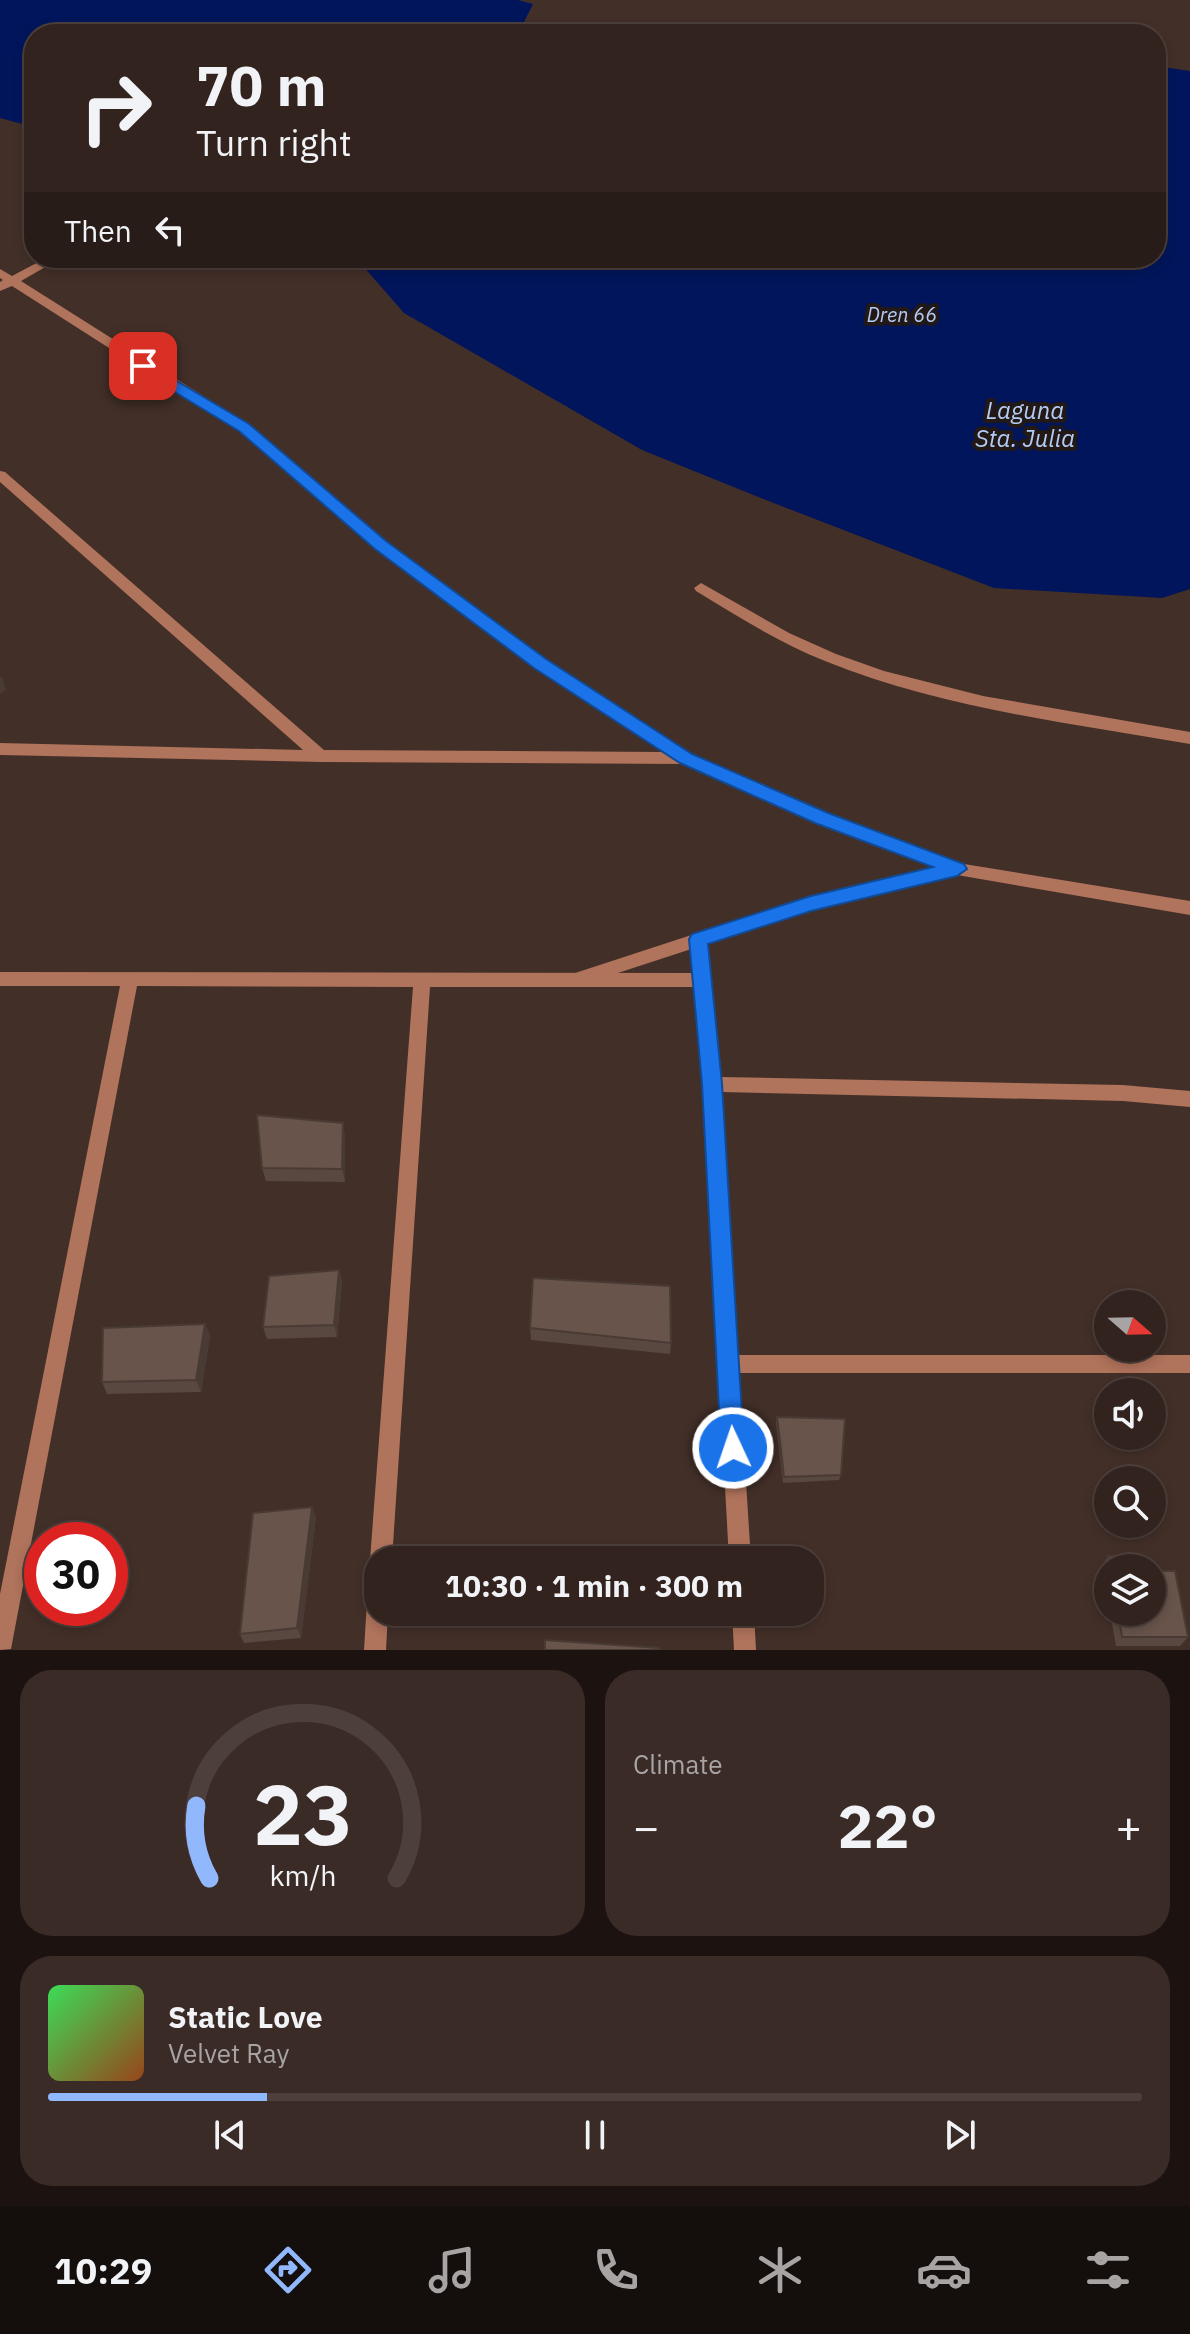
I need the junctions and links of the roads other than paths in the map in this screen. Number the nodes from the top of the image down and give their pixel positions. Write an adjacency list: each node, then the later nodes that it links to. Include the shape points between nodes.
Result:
1 (32, 268): 2 (street)
2 (4, 280): 8 (street, via 244,428 380,545 540,663)
3 (0, 475): 7 (street)
4 (701, 588): 5 (street, via 784,637 889,677 1050,714)
5 (1190, 738)
6 (0, 749): 7 (street)
7 (320, 756): 8 (street)
8 (686, 758): 9 (street, via 821,818)
9 (957, 869): 10 (street); 11 (street, via 811,903)
10 (1190, 908)
11 (698, 939): 15 (street); 16 (street)
12 (0, 979): 13 (street)
13 (130, 979): 14 (street); 25 (street)
14 (422, 980): 16 (street); 21 (street)
15 (702, 980): 16 (street); 17 (street)
16 (570, 981)
17 (712, 1084): 18 (street); 19 (street)
18 (1190, 1099)
19 (728, 1364): 20 (street); 22 (street)
20 (1190, 1364)
21 (382, 1546)
22 (739, 1546)
23 (376, 1626): 26 (street)
24 (744, 1626): 27 (street)
25 (0, 1649)
26 (375, 1650)
27 (745, 1650)

